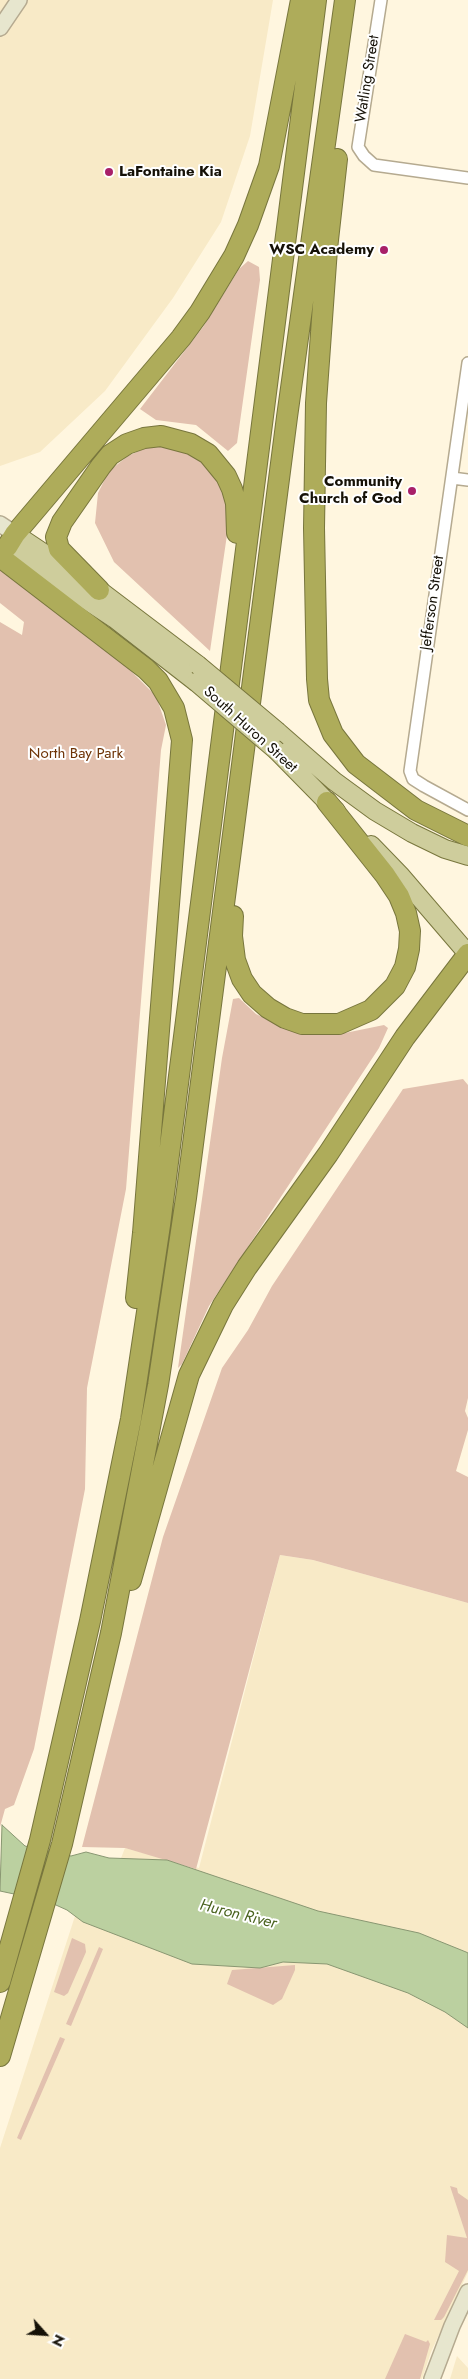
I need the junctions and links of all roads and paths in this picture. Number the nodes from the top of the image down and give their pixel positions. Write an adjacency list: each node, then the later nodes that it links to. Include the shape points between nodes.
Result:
1 (19, 0): 7 (main road)
2 (301, 0): 12 (highway, via 269,166 234,256 182,338)
3 (316, 0): 13 (highway)
4 (345, 0): 20 (highway)
5 (349, 0): 18 (highway, via 350,44 326,249 316,403 316,679 319,700 333,734 356,764 416,810)
6 (381, 0): 8 (street, Watling Street, via 358,147 374,165)
7 (0, 28)
8 (468, 178)
9 (468, 363): 10 (street, Jefferson Street)
10 (452, 478): 11 (street); 17 (street, Jefferson Street, via 410,771 413,778 424,786)
11 (468, 480)
12 (4, 541): 14 (main road, South Huron Street); 15 (main road, South Huron Street); 22 (highway, via 158,681 174,708 182,740 143,1233 128,1367)
13 (240, 580): 14 (highway, via 236,503 226,476 208,454 191,444 161,436 127,444 110,456 70,509 56,537 59,549); 22 (highway, via 160,1226)
14 (99, 590): 15 (main road, South Huron Street)
15 (197, 674): 16 (main road, South Huron Street, bridge); 19 (main road, South Huron Street, bridge, via 278,732 334,781 375,811 412,834)
16 (327, 802): 20 (highway, via 399,896 410,931 405,967 395,986 371,1010 339,1024 302,1024 268,1008 252,994 235,960); 21 (main road, South Huron Street, via 401,876)
17 (468, 810)
18 (468, 836)
19 (468, 856)
20 (230, 859): 23 (highway, via 158,1385)
21 (468, 954): 23 (highway, via 401,1043 223,1305 189,1375 137,1565)
22 (130, 1419): 24 (highway, via 90,1621 40,1840)
23 (111, 1633): 25 (highway, via 62,1844)
24 (0, 1982)
25 (0, 2056)
26 (468, 2292): 27 (main road)
27 (432, 2379)

